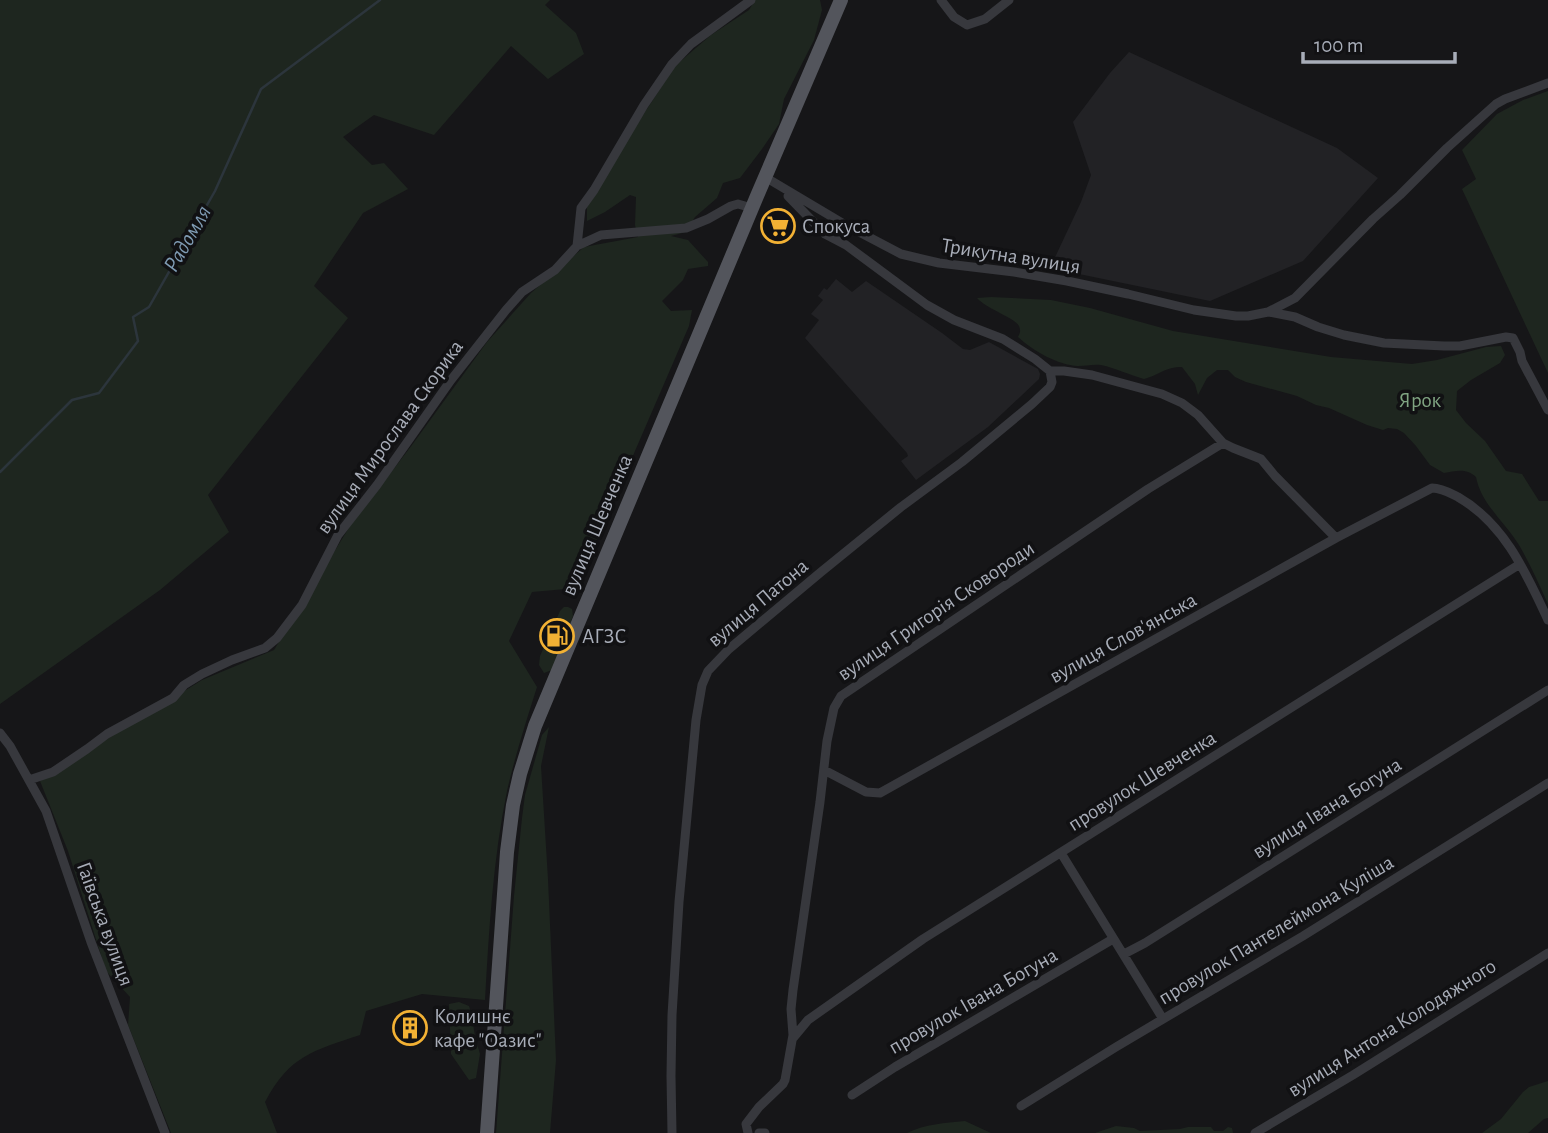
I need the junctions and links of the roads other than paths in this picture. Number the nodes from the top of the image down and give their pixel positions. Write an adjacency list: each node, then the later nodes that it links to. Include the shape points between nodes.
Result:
1 (751, 0): 8 (street, via 691,44 672,64 581,208)
2 (841, 0): 6 (main road, вулиця Шевченка)
3 (941, 0): 4 (street, via 967,25 985,19)
4 (1009, 0)
5 (1548, 83): 9 (street, Трикутна вулиця, via 1496,104 1295,298)
6 (765, 177): 7 (main road, вулиця Шевченка); 9 (street, Трикутна вулиця, via 901,254 1067,281 1194,310 1236,316); 10 (street, via 825,234 926,305 1003,339)
7 (752, 208): 8 (street, вулиця Мирослава Скорика, via 738,204 686,228 601,235); 31 (main road, вулиця Шевченка, via 535,726 520,774 507,852)
8 (577, 246): 19 (street, вулиця Мирослава Скорика, via 555,270 522,292 451,380 338,535 302,605 277,638 265,648 202,674 173,698 107,734 53,772)
9 (1268, 312): 11 (street, Трикутна вулиця, via 1384,343 1461,346 1513,338)
10 (1050, 371): 12 (street, via 1092,375 1172,398 1198,415); 32 (street, вулиця Патона, via 1050,387 1032,404 821,572 708,671 696,720 679,902 672,1015)
11 (1548, 410)
12 (1223, 443): 13 (street, via 1261,459); 18 (street, вулиця Григорія Сковороди, via 841,696 830,722)
13 (1336, 538): 14 (street, вулиця Слов'янська, via 1438,488 1483,515); 18 (street, вулиця Слов'янська, via 880,793 866,792)
14 (1520, 564): 15 (street); 21 (street, провулок Шевченка)
15 (1548, 620)
16 (1548, 690): 24 (street, вулиця Івана Богуна)
17 (0, 733): 19 (street, Гаївська вулиця)
18 (824, 770): 26 (street, вулиця Григорія Сковороди, via 793,990)
19 (29, 780): 30 (street, Гаївська вулиця, via 50,819 91,942)
20 (1548, 783): 25 (street, провулок Пантелеймона Куліша)
21 (1060, 853): 22 (street); 26 (street, провулок Шевченка, via 923,939 808,1020)
22 (1113, 939): 24 (street); 27 (street, провулок Івана Богуна)
23 (1548, 953): 36 (street, вулиця Антона Колодяжного)
24 (1124, 954): 25 (street)
25 (1163, 1019): 28 (street, провулок Пантелеймона Куліша)
26 (792, 1039): 29 (street, вулиця Григорія Сковороди, via 783,1084 759,1107)
27 (852, 1096)
28 (1021, 1106)
29 (747, 1129): 33 (street, вулиця Григорія Сковороди)
30 (165, 1133)
31 (486, 1133)
32 (672, 1133)
33 (740, 1133)
34 (759, 1133): 35 (street)
35 (765, 1133)
36 (1255, 1133)

